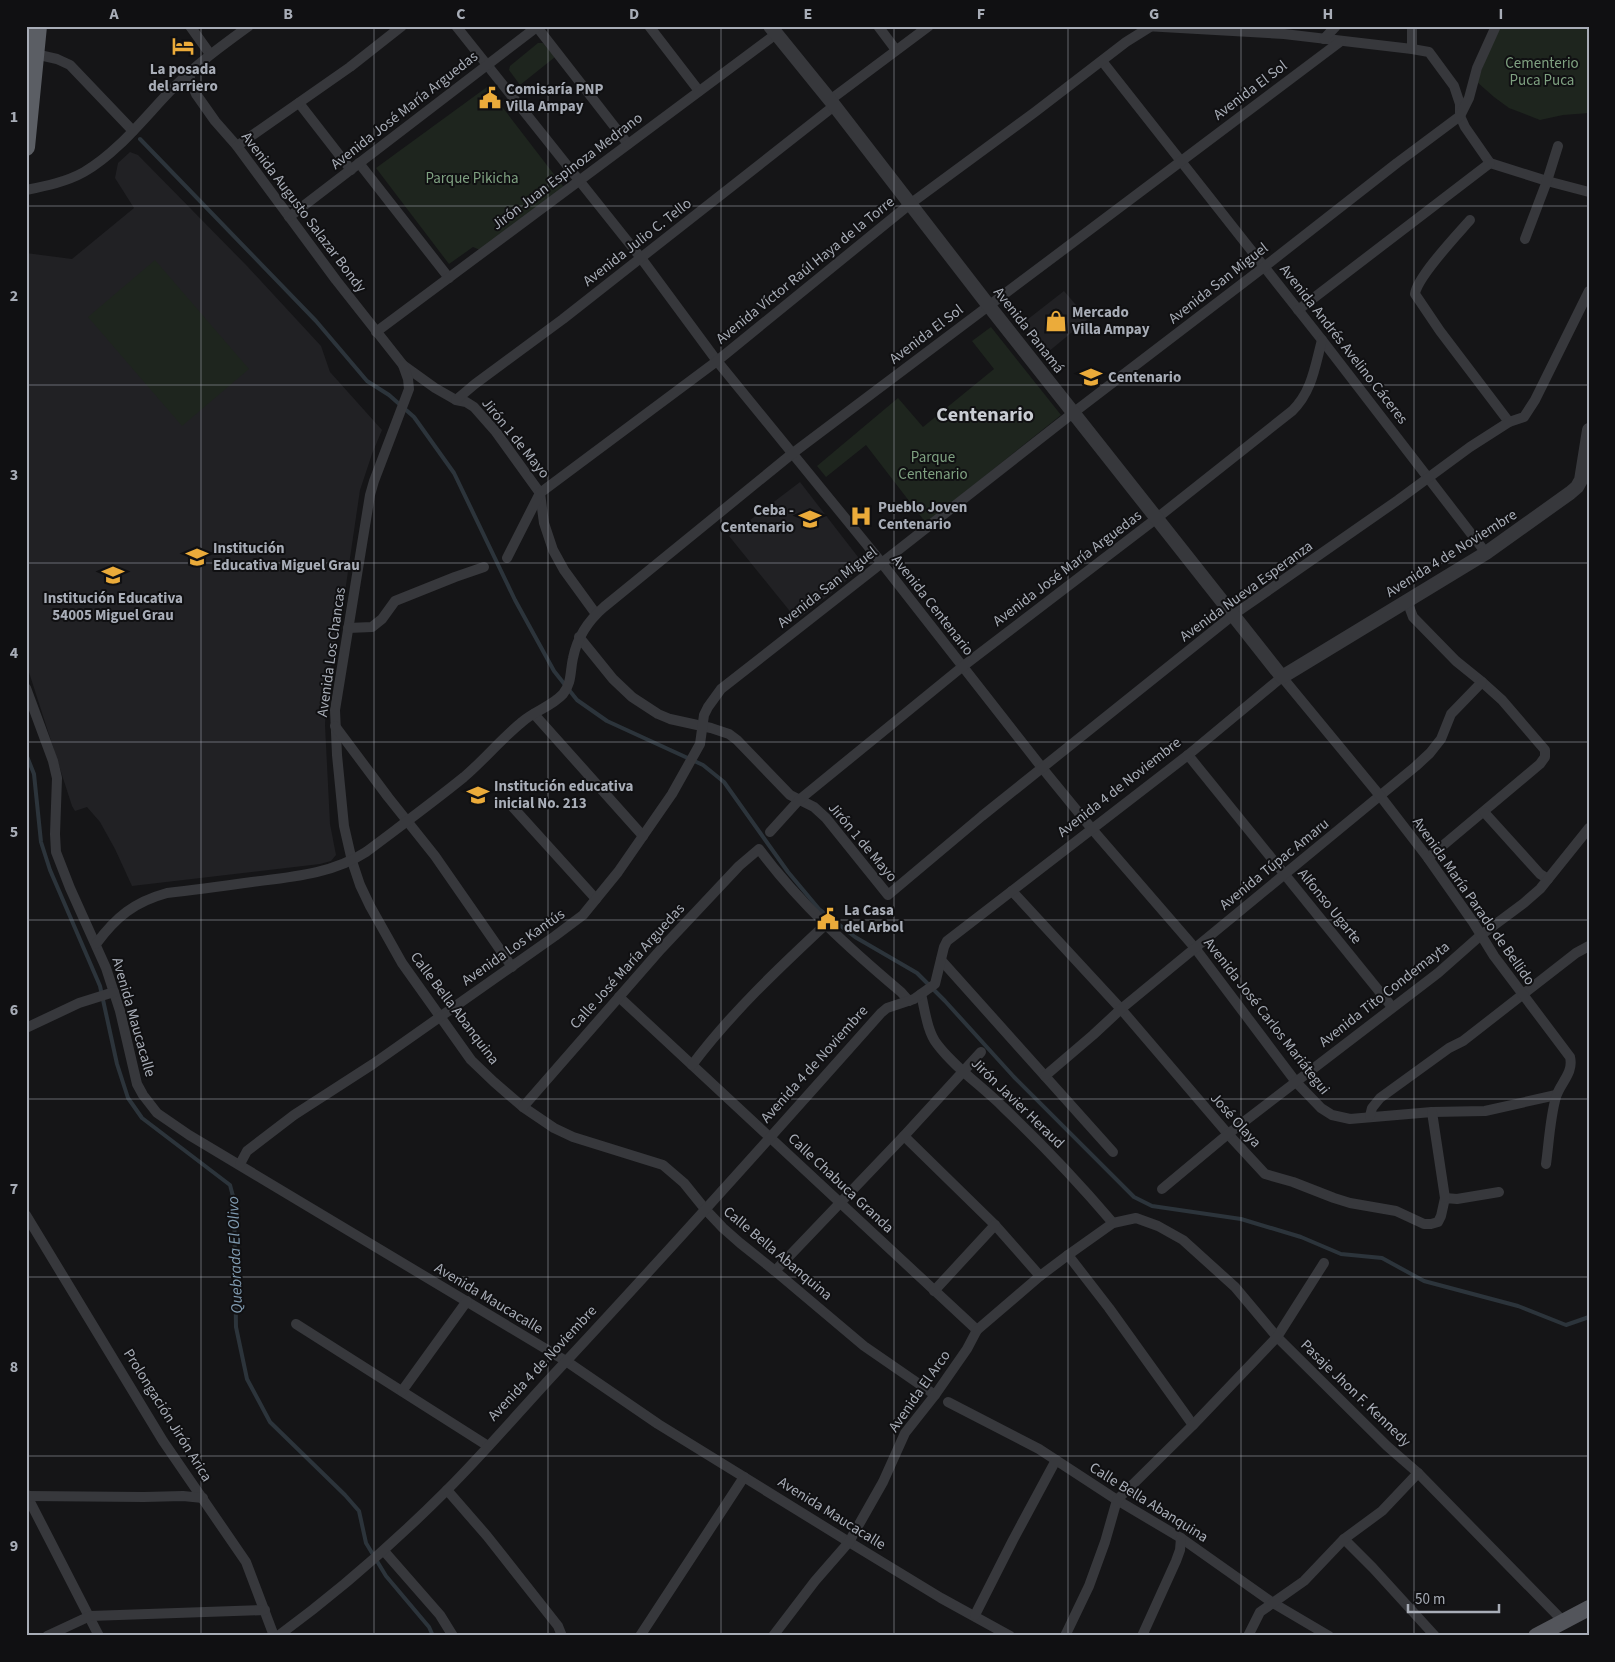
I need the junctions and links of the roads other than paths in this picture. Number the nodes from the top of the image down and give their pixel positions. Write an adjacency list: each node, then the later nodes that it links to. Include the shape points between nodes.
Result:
1 (38, 26): 21 (highway)
2 (190, 26): 22 (street)
3 (249, 26): 22 (street)
4 (402, 26): 27 (street)
5 (456, 26): 24 (street, Avenida Centenario)
6 (538, 26): 24 (street, Avenida José María Arguedas); 31 (street)
7 (649, 26): 26 (street)
8 (878, 26): 20 (street)
9 (929, 26): 20 (street, Avenida Julio C. Tello)
10 (1141, 26): 14 (street)
11 (1336, 26): 17 (street)
12 (1412, 26): 19 (street)
13 (1496, 26): 29 (street)
14 (1150, 27): 16 (street); 23 (street, Avenida Víctor Raúl Haya de la Torre)
15 (773, 29): 26 (street, Jirón Juan Espinoza Medrano); 28 (street, Avenida Panamá)
16 (1266, 30): 17 (street)
17 (1324, 39): 18 (street)
18 (1341, 41): 19 (street); 35 (street, Avenida El Sol)
19 (1412, 49): 29 (street, via 1429,52 1454,86)
20 (896, 50): 28 (street, Avenida Julio C. Tello)
21 (31, 54): 30 (street, via 70,65); 34 (highway)
22 (210, 54): 25 (street)
23 (1102, 60): 35 (street, Avenida Andrés Avelino Cáceres); 42 (street, Avenida Víctor Raúl Haya de la Torre)
24 (487, 65): 37 (street, Avenida José María Arguedas); 38 (street, Avenida Centenario)
25 (190, 73): 30 (street); 32 (street, Avenida Augusto Salazar Bondy, via 205,108)
26 (699, 91): 31 (street, Jirón Juan Espinoza Medrano)
27 (299, 103): 32 (street); 37 (street)
28 (832, 103): 42 (street, Avenida Panamá); 46 (street, Avenida Julio C. Tello)
29 (1460, 116): 36 (street); 47 (street, Avenida San Miguel)
30 (133, 131): 40 (street, via 85,171 53,184)
31 (628, 144): 38 (street, Jirón Juan Espinoza Medrano)
32 (237, 146): 43 (street, Avenida Augusto Salazar Bondy)
33 (1558, 146): 39 (street)
34 (26, 147)
35 (1181, 162): 47 (street, Avenida Andrés Avelino Cáceres); 50 (street, Avenida El Sol)
36 (1490, 163): 39 (street); 51 (street)
37 (355, 167): 43 (street, Avenida José María Arguedas); 48 (street)
38 (579, 181): 46 (street, Avenida Centenario); 48 (street, Jirón Juan Espinoza Medrano)
39 (1547, 181): 41 (street); 45 (street)
40 (26, 190)
41 (1589, 192)
42 (910, 204): 50 (street, Avenida Panamá); 54 (street, Avenida Víctor Raúl Haya de la Torre)
43 (289, 217): 52 (street, Avenida Augusto Salazar Bondy)
44 (1470, 220): 58 (street, via 1423,276 1415,294)
45 (1525, 239)
46 (641, 258): 54 (street, Avenida Centenario); 56 (street, Avenida Julio C. Tello)
47 (1264, 267): 51 (street, Avenida Andrés Avelino Cáceres); 57 (street, Avenida San Miguel)
48 (449, 278): 52 (street, Jirón Juan Espinoza Medrano)
49 (1589, 291): 58 (street, Avenida Nueva Esperanza, via 1528,412 1524,417)
50 (988, 306): 57 (street, Avenida Panamá); 60 (street, Avenida El Sol)
51 (1298, 310): 53 (street, Avenida Andrés Avelino Cáceres)
52 (376, 332): 55 (street, Avenida Augusto Salazar Bondy)
53 (1322, 340): 61 (street, Avenida Andrés Avelino Cáceres); 63 (street, Avenida José María Arguedas, via 1301,402)
54 (717, 361): 60 (street, Avenida Centenario); 62 (street, Avenida Víctor Raúl Haya de la Torre)
55 (403, 365): 56 (street, Jirón 1 de Mayo); 71 (street, Avenida Los Chancas, via 409,390 370,495)
56 (456, 400): 62 (street, Jirón 1 de Mayo, via 474,407)
57 (1073, 413): 63 (street, Avenida Panamá); 66 (street, Avenida San Miguel)
58 (1509, 422): 61 (street, Avenida Nueva Esperanza)
59 (1589, 430): 64 (street, Avenida 4 de Noviembre, via 1584,469 1577,487)
60 (794, 453): 66 (street, Avenida Centenario); 69 (street, Avenida El Sol)
61 (1429, 478): 64 (street, Avenida Andrés Avelino Cáceres); 70 (street, Avenida Nueva Esperanza)
62 (540, 493): 65 (street, Avenida Víctor Raúl Haya de la Torre); 69 (street, Jirón 1 de Mayo, via 544,522 553,550)
63 (1157, 518): 70 (street, Avenida Panamá); 73 (street, Avenida José María Arguedas)
64 (1486, 554): 68 (street, Avenida 4 de Noviembre)
65 (507, 558)
66 (881, 562): 73 (street, Avenida Centenario); 79 (street, Avenida San Miguel, via 722,689 708,707)
67 (484, 567): 71 (street, via 395,601 372,627)
68 (1407, 601): 74 (street, Avenida 4 de Noviembre); 75 (street, via 1413,617 1456,661)
69 (596, 614): 72 (street, Avenida El Sol)
70 (1233, 615): 74 (street, Avenida Panamá); 82 (street, Avenida Nueva Esperanza)
71 (348, 628): 78 (street, Avenida Los Chancas)
72 (580, 637): 77 (street, Avenida El Sol, via 572,660 570,682 563,694); 79 (street, Jirón 1 de Mayo, via 613,679 632,697 658,714)
73 (962, 666): 82 (street, Avenida Centenario); 84 (street, Avenida José María Arguedas)
74 (1282, 677): 81 (street, Avenida 4 de Noviembre); 83 (street, Avenida María Parado de Bellido)
75 (1482, 682): 83 (street, Avenida Túpac Amaru, via 1451,714 1441,739 1430,753); 86 (street, via 1545,750 1540,764)
76 (26, 688): 101 (street, Avenida Maucacalle, via 57,778 56,852)
77 (534, 714): 87 (street, via 502,739 464,777); 91 (street)
78 (335, 726): 87 (street); 93 (street, Avenida Los Chancas, via 344,826)
79 (702, 726): 80 (street, Avenida San Miguel); 84 (street, Jirón 1 de Mayo, via 722,731 737,740 781,787)
80 (696, 752): 91 (street, Avenida Los Kantús)
81 (1188, 755): 89 (street, Avenida 4 de Noviembre); 94 (street, Alfonso Ugarte)
82 (1043, 769): 89 (street, Avenida Centenario); 97 (street, Avenida Nueva Esperanza)
83 (1381, 797): 92 (street, Avenida María Parado de Bellido); 94 (street, Avenida Túpac Amaru)
84 (799, 800): 90 (street, Avenida José María Arguedas); 97 (street, Jirón 1 de Mayo, via 826,818)
85 (510, 804): 98 (street)
86 (1484, 812): 92 (street); 95 (street)
87 (407, 821): 93 (street); 105 (street)
88 (1589, 828): 95 (street, Avenida Tito Condemayta)
89 (1092, 829): 96 (street, Avenida 4 de Noviembre); 103 (street, Avenida José Carlos Mariátegui)
90 (770, 832)
91 (643, 836): 98 (street, Avenida Los Kantús)
92 (1428, 858): 100 (street, Avenida María Parado de Bellido)
93 (352, 861): 101 (street, via 291,877 149,898 120,916); 113 (street, Calle Bella Abanquina, via 360,885 389,941)
94 (1284, 874): 103 (street, Avenida Túpac Amaru); 111 (street, Alfonso Ugarte)
95 (1548, 879): 100 (street, Avenida Tito Condemayta, via 1530,898)
96 (1012, 891): 104 (street, Avenida 4 de Noviembre, via 947,941); 112 (street, José Olaya)
97 (888, 895)
98 (596, 899): 105 (street, Avenida Los Kantús, via 583,915)
99 (825, 925): 109 (street, Calle José María Arguedas, via 759,849 724,881); 110 (street); 116 (street, via 754,995)
100 (1481, 935): 108 (street, Avenida María Parado de Bellido); 111 (street, Avenida Tito Condemayta)
101 (96, 944): 106 (street, Avenida Maucacalle)
102 (1589, 946): 108 (street)
103 (1195, 948): 112 (street, Avenida Túpac Amaru); 119 (street, Avenida José Carlos Mariátegui)
104 (941, 960): 107 (street, Avenida 4 de Noviembre, via 935,984); 118 (street)
105 (512, 967): 113 (street, Avenida Los Kantús)
106 (111, 993): 114 (street, via 79,1003); 128 (street, Avenida Maucacalle, via 137,1084 150,1106 177,1127)
107 (922, 993): 110 (street, Avenida 4 de Noviembre); 117 (street, Jirón Javier Heraud, via 930,1032 936,1044)
108 (1522, 995): 120 (street, Avenida María Parado de Bellido, via 1570,1057 1570,1071); 123 (street, via 1463,1041 1380,1098)
109 (620, 997): 116 (street, Calle Chabuca Granda); 121 (street, Calle José María Arguedas)
110 (909, 1001): 126 (street, Avenida 4 de Noviembre, via 881,1013)
111 (1392, 1007): 119 (street, Avenida Tito Condemayta)
112 (1120, 1009): 118 (street, Avenida Túpac Amaru); 124 (street, José Olaya)
113 (439, 1016): 121 (street, Calle Bella Abanquina, via 480,1070); 128 (street, Avenida Los Kantús, via 263,1138 247,1151)
114 (26, 1028)
115 (981, 1052): 117 (street)
116 (692, 1065): 126 (street, Calle Chabuca Granda)
117 (963, 1071): 125 (street); 136 (street, Jirón Javier Heraud, via 1069,1173)
118 (1045, 1076): 127 (street)
119 (1296, 1082): 123 (street, Avenida José Carlos Mariátegui, via 1321,1108 1332,1114 1350,1119); 124 (street, Avenida Tito Condemayta)
120 (1556, 1095): 122 (street, Avenida José Carlos Mariátegui, via 1485,1110); 129 (street, Avenida María Parado de Bellido)
121 (523, 1106): 134 (street, Calle Bella Abanquina, via 573,1137 663,1165 684,1183)
122 (1432, 1112): 123 (street, Avenida José Carlos Mariátegui); 132 (street)
123 (1370, 1116)
124 (1228, 1134): 130 (street, Avenida Tito Condemayta); 132 (street, José Olaya, via 1265,1174 1350,1203 1396,1211 1431,1224 1438,1222)
125 (904, 1136): 133 (street); 137 (street)
126 (770, 1137): 133 (street, Calle Chabuca Granda); 134 (street, Avenida 4 de Noviembre)
127 (1114, 1152)
128 (240, 1164): 143 (street, Avenida Maucacalle)
129 (1546, 1164)
130 (1162, 1189)
131 (1499, 1192): 132 (street)
132 (1445, 1198)
133 (840, 1203): 140 (street); 142 (street, Calle Chabuca Granda)
134 (705, 1209): 140 (street, Calle Bella Abanquina); 147 (street, Avenida 4 de Noviembre)
135 (26, 1215): 158 (street, Prolongación Jirón Arica, via 163,1441)
136 (1113, 1224): 138 (street, Avenida El Arco); 146 (street, Pasaje Jhon F. Kennedy, via 1136,1218 1183,1240 1235,1287)
137 (995, 1225): 141 (street); 142 (street)
138 (1068, 1255): 141 (street, Avenida El Arco); 151 (street)
139 (1324, 1263): 146 (street)
140 (775, 1270): 149 (street, Calle Bella Abanquina, via 864,1346)
141 (1040, 1276): 145 (street, Avenida El Arco)
142 (934, 1291): 145 (street, Calle Chabuca Granda)
143 (467, 1301): 147 (street, Avenida Maucacalle); 148 (street)
144 (296, 1324): 148 (street)
145 (977, 1330): 149 (street, Avenida El Arco)
146 (1277, 1336): 151 (street); 154 (street, Pasaje Jhon F. Kennedy)
147 (566, 1361): 152 (street, Avenida 4 de Noviembre); 155 (street, Avenida Maucacalle, via 658,1424)
148 (402, 1391): 152 (street)
149 (935, 1395): 162 (street, Avenida El Arco, via 905,1434)
150 (948, 1402): 153 (street, Calle Bella Abanquina)
151 (1193, 1425): 159 (street)
152 (488, 1446): 156 (street, Avenida 4 de Noviembre)
153 (1056, 1460): 159 (street, Calle Bella Abanquina); 167 (street)
154 (1418, 1473): 161 (street, via 1382,1511); 169 (street, Pasaje Jhon F. Kennedy)
155 (744, 1477): 162 (street, Avenida Maucacalle); 176 (street)
156 (447, 1490): 163 (street, Avenida 4 de Noviembre); 175 (street, via 558,1626)
157 (27, 1495): 158 (street); 168 (street)
158 (203, 1498): 166 (street, Prolongación Jirón Arica, via 246,1562)
159 (1117, 1500): 160 (street, Calle Bella Abanquina); 179 (street, via 1089,1586)
160 (1181, 1538): 164 (street, Calle Bella Abanquina); 180 (street, via 1176,1561)
161 (1344, 1539): 164 (street, via 1304,1581); 183 (street)
162 (850, 1542): 167 (street, Avenida Maucacalle); 177 (street, Avenida El Arco)
163 (382, 1553): 173 (street, Avenida 4 de Noviembre); 174 (street, via 440,1616)
164 (1273, 1603): 181 (street, via 1260,1612); 182 (street, Calle Bella Abanquina)
165 (1589, 1608): 169 (main road)
166 (265, 1610): 168 (street); 172 (street, Prolongación Jirón Arica)
167 (975, 1615): 178 (street, Avenida Maucacalle)
168 (90, 1616): 170 (street); 171 (street)
169 (1563, 1621): 184 (main road)
170 (47, 1636)
171 (99, 1636)
172 (274, 1636)
173 (278, 1636)
174 (453, 1636)
175 (562, 1636)
176 (640, 1636)
177 (773, 1636)
178 (1010, 1636)
179 (1064, 1636)
180 (1142, 1636)
181 (1248, 1636)
182 (1329, 1636)
183 (1435, 1636)
184 (1536, 1636)

